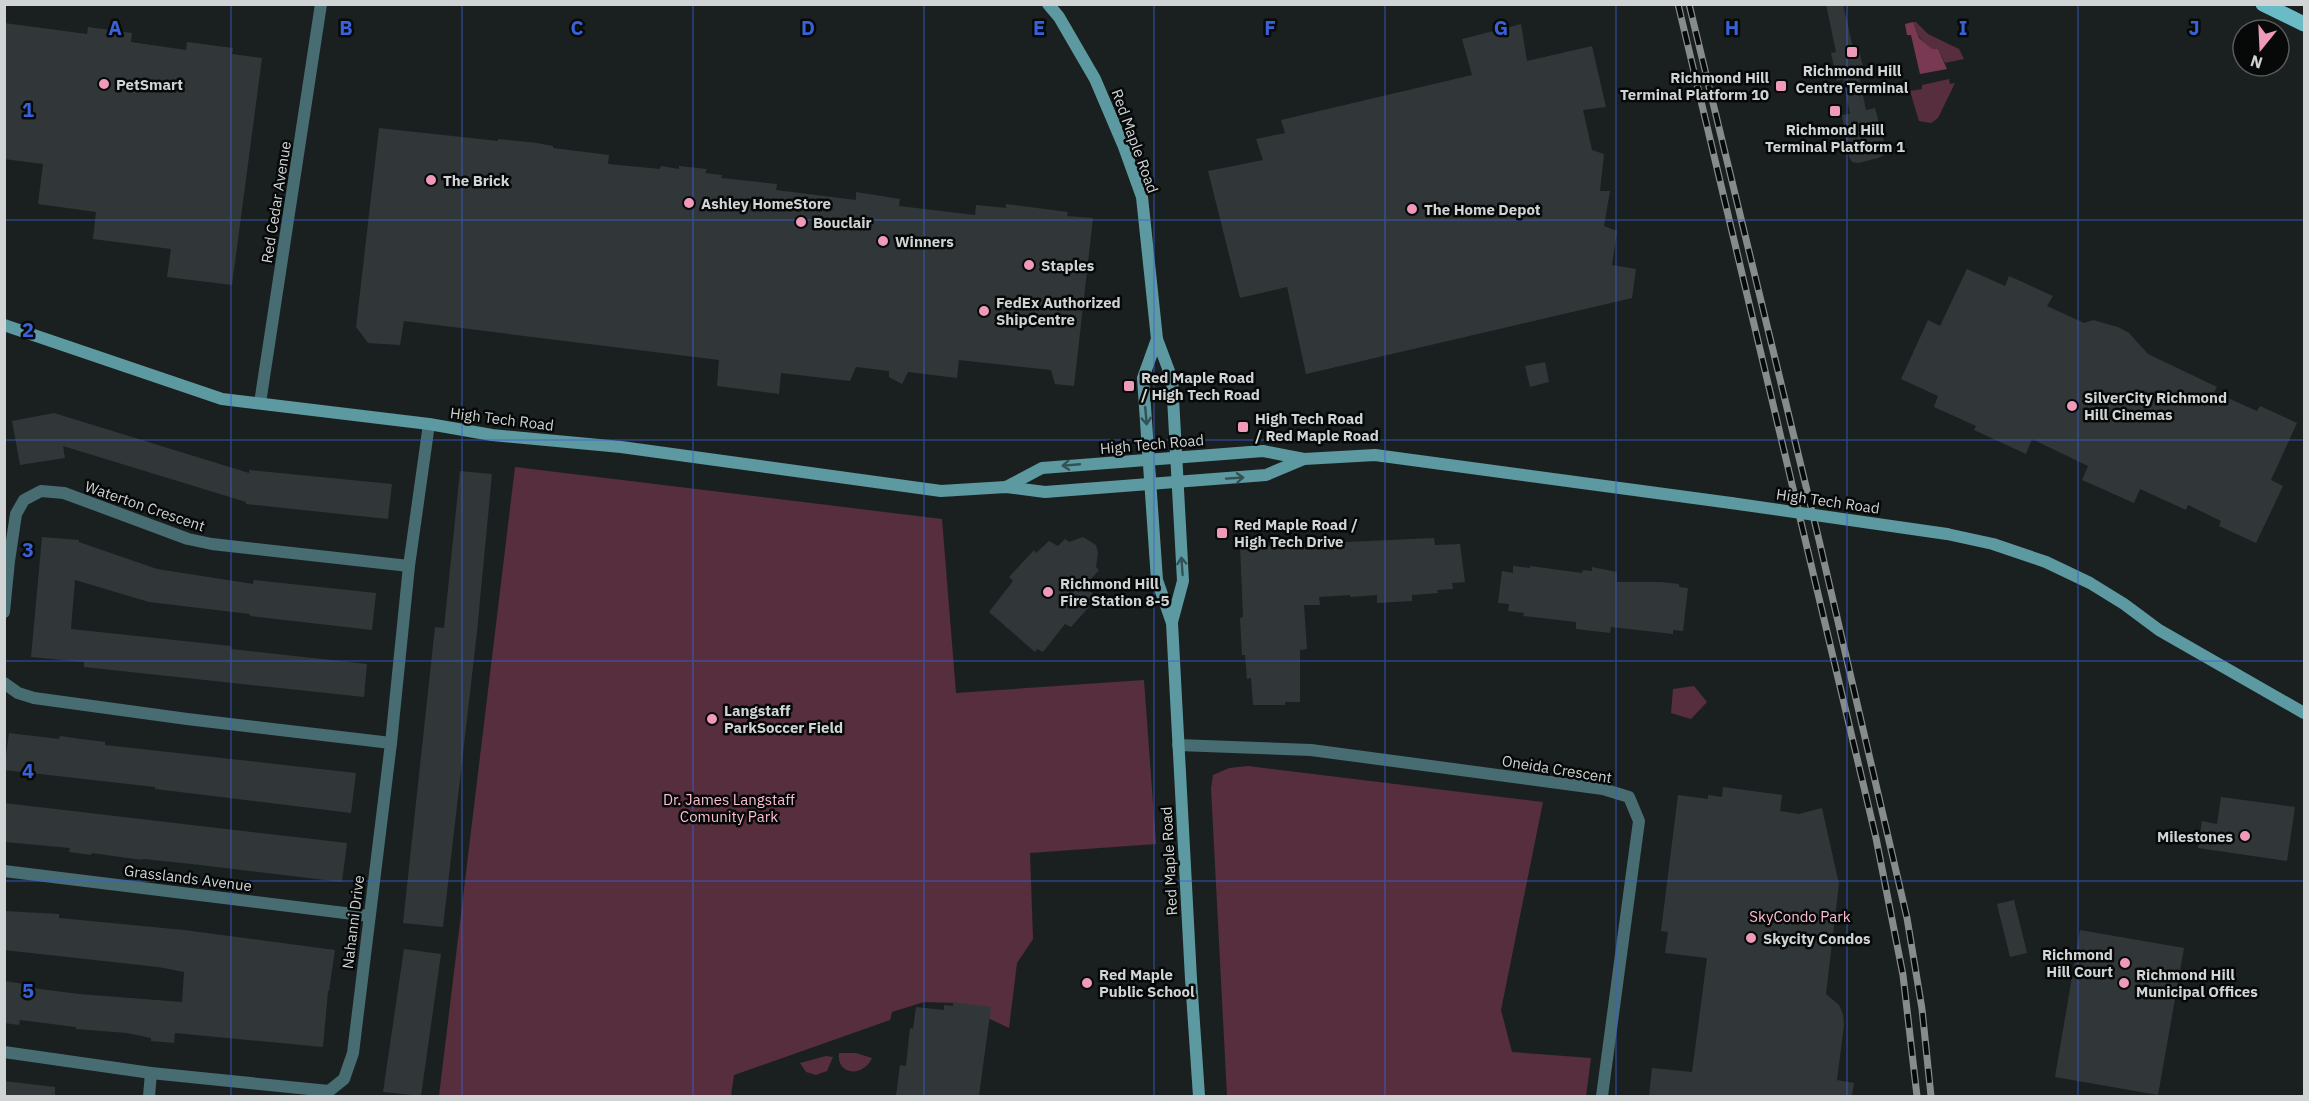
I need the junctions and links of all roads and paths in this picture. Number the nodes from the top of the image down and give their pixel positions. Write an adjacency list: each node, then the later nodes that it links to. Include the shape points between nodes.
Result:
1 (321, 4): 7 (street, Red Cedar Avenue)
2 (1048, 4): 6 (street, Red Maple Road, via 1095,79 1142,197)
3 (2263, 4): 4 (main road)
4 (2304, 24)
5 (4, 325): 7 (street, High Tech Road, via 222,399)
6 (1157, 339): 9 (street, Red Maple Road, via 1172,379); 10 (street, Red Maple Road, one-way to 10, via 1143,378)
7 (260, 403): 8 (street, High Tech Road)
8 (429, 424): 14 (street, High Tech Road, via 941,491); 15 (street, Nahanni Drive)
9 (1177, 456): 10 (street, High Tech Road); 11 (street, High Tech Road, via 1263,451); 12 (street, Red Maple Road)
10 (1150, 459): 13 (street, Red Maple Road); 14 (street, High Tech Road, one-way to 14, via 1042,468)
11 (1304, 459): 12 (street, High Tech Road, one-way to 11, via 1266,476); 19 (street, High Tech Road, bridge, via 1375,455 1731,502 1994,544 2090,583 2159,630)
12 (1177, 482): 13 (street, High Tech Road); 17 (street, Red Maple Road, one-way to 12, via 1183,581)
13 (1150, 485): 14 (street, High Tech Road, via 1045,492); 17 (street, Red Maple Road, via 1157,580)
14 (1006, 487)
15 (409, 566): 16 (street, Waterton Crescent, via 212,544 188,539 64,493 42,491 24,500 16,514); 20 (street, Nahanni Drive)
16 (4, 612)
17 (1172, 623): 21 (street, Red Maple Road)
18 (4, 683): 20 (street, via 34,698)
19 (2304, 713)
20 (391, 743): 23 (street, Nahanni Drive)
21 (1178, 745): 27 (street, Red Maple Road); 28 (street, Oneida Crescent, via 1311,750 1603,789 1629,797 1639,821)
22 (4, 871): 23 (street, Grasslands Avenue)
23 (369, 916): 25 (street, Nahanni Drive, via 353,1053 344,1079 328,1091)
24 (4, 1052): 25 (street, Nahanni Drive)
25 (151, 1073): 26 (street)
26 (148, 1096)
27 (1199, 1096)
28 (1602, 1096)

